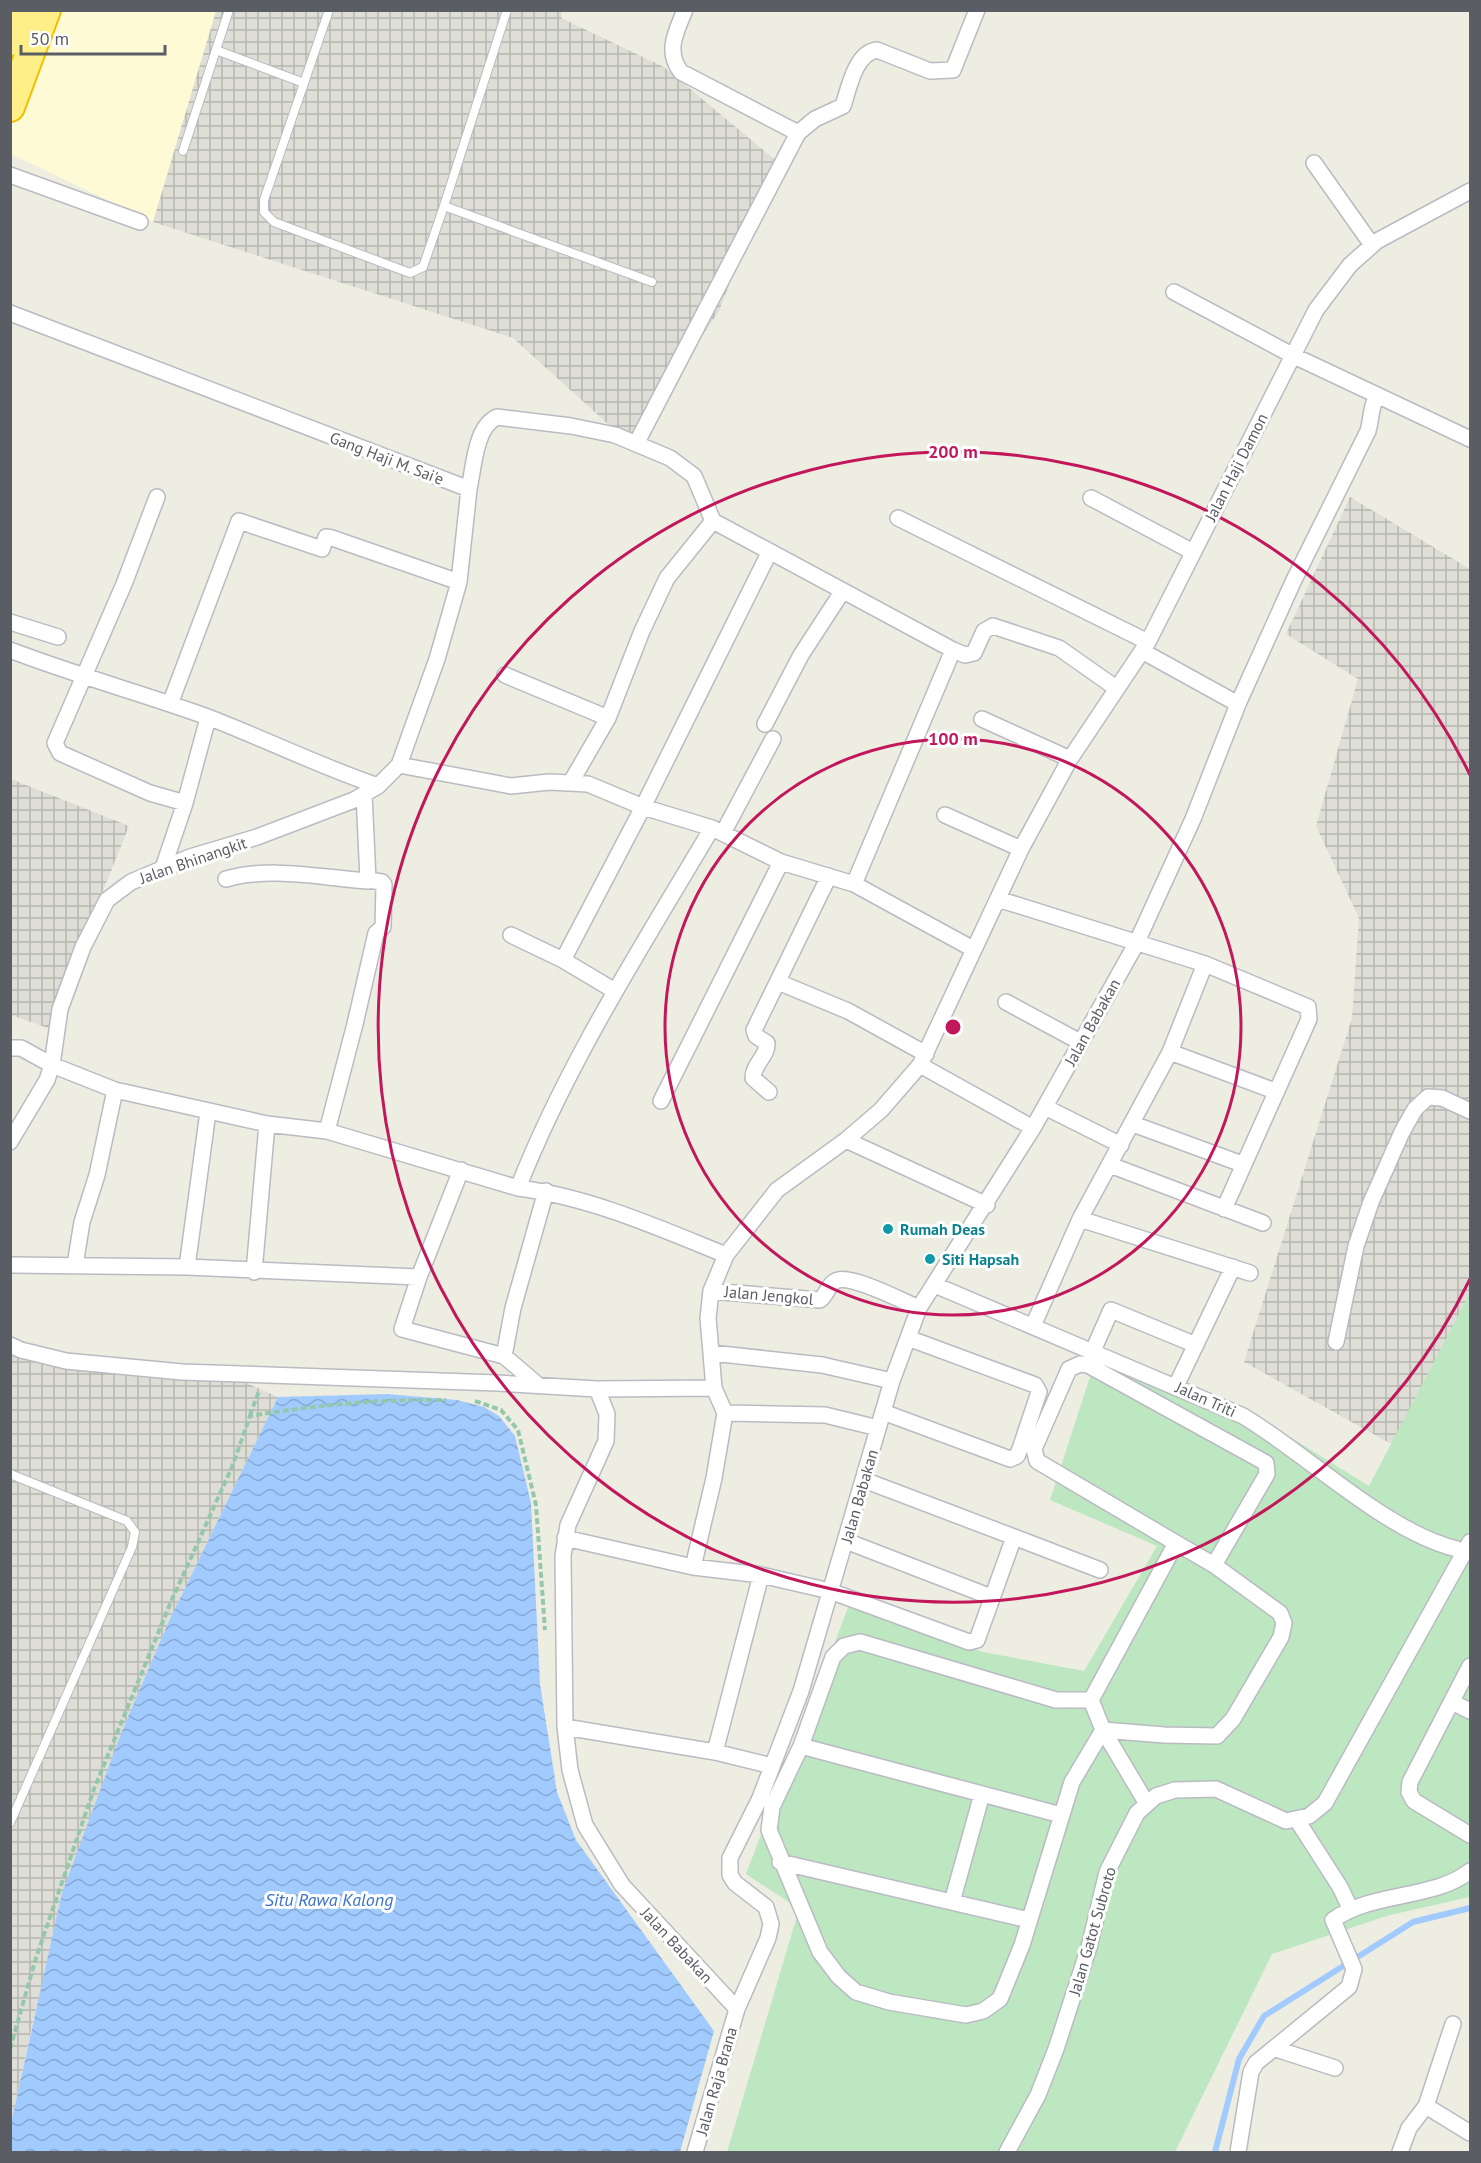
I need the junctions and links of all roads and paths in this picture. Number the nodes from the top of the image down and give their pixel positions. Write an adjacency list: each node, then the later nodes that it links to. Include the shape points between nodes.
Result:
1 (22, 10): 8 (highway)
2 (46, 10): 11 (highway)
3 (229, 10): 9 (lane)
4 (329, 10): 10 (lane)
5 (507, 10): 17 (lane)
6 (685, 10): 12 (street, via 673,38 672,53 681,72)
7 (977, 10): 12 (street, via 953,70 930,71 871,51 860,59 843,106 815,119)
8 (10, 41)
9 (216, 50): 10 (lane); 13 (lane)
10 (304, 83): 17 (lane, via 264,200 264,212 274,222 410,273 423,267)
11 (10, 107)
12 (798, 133): 26 (street)
13 (183, 151)
14 (1314, 163): 19 (street)
15 (10, 175): 18 (street)
16 (1470, 191): 19 (street, Jalan Haji Damon)
17 (444, 206): 20 (lane)
18 (140, 222)
19 (1372, 245): 23 (street, Jalan Haji Damon, via 1350,265 1316,310)
20 (652, 282)
21 (1174, 292): 23 (street)
22 (10, 313): 27 (street, Gang Haji M. Sai'e)
23 (1292, 355): 24 (street); 32 (street, Jalan Haji Damon)
24 (1377, 395): 25 (street); 45 (street, Jalan Babakan, via 1370,410 1368,431)
25 (1470, 439)
26 (637, 442): 27 (street, via 572,426 497,417 490,420 482,435); 31 (street, via 670,458 694,476)
27 (469, 489): 34 (street)
28 (157, 497): 42 (street)
29 (1091, 498): 32 (street)
30 (898, 518): 38 (street)
31 (713, 521): 33 (street); 47 (street, via 667,578)
32 (1193, 552): 38 (street, Jalan Haji Damon)
33 (769, 554): 35 (street); 57 (street)
34 (459, 582): 44 (street, via 332,538 326,537 322,549 239,521); 52 (street, via 437,659)
35 (842, 592): 40 (street); 49 (street, via 801,655)
36 (10, 622): 37 (street)
37 (58, 637)
38 (1145, 646): 43 (street, Jalan Haji Damon); 45 (street)
39 (10, 650): 42 (street)
40 (953, 650): 43 (street, via 965,655 974,653 984,631 993,626 1059,648); 66 (street)
41 (505, 675): 47 (street)
42 (82, 677): 44 (street); 56 (street, via 55,738 56,749 150,793)
43 (1116, 688): 51 (street, Jalan Haji Damon)
44 (170, 704): 46 (street)
45 (1238, 704): 69 (street, Jalan Babakan, via 1193,819)
46 (208, 718): 54 (street); 56 (street)
47 (608, 718): 53 (street)
48 (982, 719): 51 (street)
49 (765, 724)
50 (773, 738): 59 (street)
51 (1070, 759): 60 (street, Jalan Haji Damon)
52 (399, 765): 53 (street, via 511,786); 54 (street)
53 (571, 782): 57 (street, via 588,784)
54 (378, 786): 55 (street, Jalan Bhinangkit)
55 (364, 794): 62 (street, Jalan Bhinangkit, via 257,837); 65 (street)
56 (185, 803): 62 (street)
57 (643, 807): 59 (street); 71 (street)
58 (945, 815): 60 (street)
59 (717, 830): 61 (street); 74 (street)
60 (1021, 849): 67 (street)
61 (781, 862): 63 (street); 84 (street)
62 (163, 868): 80 (street, Jalan Bhinangkit, via 130,882 107,900 82,947 60,1009)
63 (829, 876): 66 (street); 73 (street)
64 (226, 879): 65 (street, via 268,875)
65 (368, 881): 91 (street, via 384,885 384,927 375,933)
66 (854, 884): 70 (street)
67 (998, 899): 69 (street); 70 (street)
68 (511, 935): 71 (street)
69 (1136, 944): 72 (street); 76 (street, Jalan Babakan)
70 (973, 949): 79 (street)
71 (562, 960): 74 (street)
72 (1204, 964): 78 (street); 82 (street, via 1308,1007 1309,1019)
73 (778, 982): 79 (street, via 848,1011); 83 (street, via 754,1030 767,1048 753,1078)
74 (615, 991): 98 (street, via 537,1138)
75 (1006, 1002): 76 (street)
76 (1080, 1042): 85 (street, Jalan Babakan)
77 (10, 1048): 80 (street, via 21,1048)
78 (1170, 1052): 82 (street); 89 (street)
79 (922, 1060): 90 (street); 92 (street, via 881,1110)
80 (52, 1065): 81 (street); 93 (street, Jalan Bhinangkit)
81 (115, 1090): 87 (street); 106 (street)
82 (1275, 1091): 95 (street)
83 (769, 1092)
84 (661, 1101)
85 (1045, 1107): 90 (street, Jalan Babakan); 94 (street)
86 (1470, 1111): 117 (street, via 1443,1098 1428,1097 1415,1109 1356,1246)
87 (208, 1112): 88 (street); 107 (street)
88 (267, 1124): 91 (street); 109 (street)
89 (1133, 1124): 94 (street); 95 (street)
90 (1033, 1128): 100 (street, Jalan Babakan)
91 (327, 1131): 97 (street)
92 (846, 1140): 100 (street); 104 (street, via 777,1190)
93 (10, 1142)
94 (1121, 1145): 96 (street)
95 (1242, 1164): 101 (street)
96 (1110, 1165): 101 (street); 102 (street)
97 (461, 1170): 98 (street); 111 (street)
98 (518, 1188): 99 (street)
99 (546, 1191): 104 (street, via 625,1215); 122 (street, via 513,1308)
100 (987, 1205): 112 (street, Jalan Babakan)
101 (1224, 1209): 103 (street)
102 (1080, 1219): 108 (street); 115 (street)
103 (1263, 1223)
104 (726, 1255): 113 (street)
105 (10, 1265): 106 (street)
106 (75, 1265): 107 (street)
107 (187, 1267): 109 (street)
108 (1233, 1267): 110 (street); 119 (street)
109 (254, 1272): 111 (street)
110 (1250, 1273)
111 (419, 1277): 122 (street, via 402,1329)
112 (935, 1284): 114 (street, Jalan Babakan); 115 (street, Jalan Triti)
113 (711, 1291): 114 (street, Jalan Jengkol, via 820,1300 832,1283 839,1280 851,1281); 120 (street, via 708,1318)
114 (919, 1308): 116 (street, Jalan Babakan)
115 (1033, 1326): 121 (street, Jalan Triti)
116 (908, 1338): 124 (street, Jalan Babakan); 131 (street, via 1035,1385 1040,1392 1017,1456 1010,1459)
117 (1336, 1342)
118 (10, 1345): 123 (street, via 66,1361)
119 (1196, 1345): 121 (street, via 1111,1310); 126 (street)
120 (712, 1353): 124 (street, via 822,1365); 127 (street)
121 (1092, 1353): 126 (street, Jalan Triti)
122 (504, 1356): 125 (street)
123 (265, 1377): 125 (street); 133 (path)
124 (892, 1381): 131 (street, Jalan Babakan)
125 (538, 1385): 128 (street)
126 (1176, 1386): 141 (street, Jalan Triti, via 1279,1437 1382,1512 1445,1546)
127 (714, 1388): 128 (street); 132 (street)
128 (597, 1389): 138 (street, Jalan Babakan, via 607,1414 606,1441)
129 (453, 1400): 133 (path, via 321,1404)
130 (465, 1400): 148 (path, via 501,1410 518,1430 536,1504)
131 (883, 1412): 134 (street, Jalan Babakan)
132 (725, 1413): 134 (street, Jalan Babakan, via 825,1415); 143 (street)
133 (250, 1416): 171 (path, via 232,1467 94,1788 35,1961)
134 (878, 1428): 136 (street, Jalan Babakan)
135 (10, 1474): 162 (lane, via 127,1521 135,1532 105,1611)
136 (864, 1480): 137 (street); 139 (street, Jalan Babakan)
137 (1014, 1537): 144 (street); 147 (street)
138 (565, 1538): 143 (street); 153 (street, Jalan Babakan)
139 (846, 1541): 146 (street, Jalan Babakan); 147 (street)
140 (1176, 1543): 142 (street); 142 (street, via 1037,1461 1034,1449 1069,1369 1074,1366 1088,1365 1266,1462 1267,1474); 150 (street)
141 (1464, 1545): 161 (street, via 1325,1803)
142 (1214, 1565): 154 (street, via 1280,1613 1284,1623 1281,1637 1233,1719 1217,1736)
143 (693, 1567): 145 (street)
144 (1100, 1570)
145 (761, 1575): 146 (street); 156 (street)
146 (830, 1591): 147 (street, via 974,1642); 157 (street, Jalan Babakan, via 801,1691)
147 (991, 1597)
148 (545, 1634)
149 (1470, 1666): 151 (street)
150 (1091, 1700): 154 (street); 155 (street, via 1056,1700 860,1642 844,1646 833,1657)
151 (1452, 1702): 152 (street); 163 (street, via 1410,1782 1409,1792 1414,1801)
152 (1470, 1711)
153 (565, 1726): 156 (street); 169 (street, Jalan Babakan, via 578,1801 601,1855 646,1913)
154 (1103, 1730): 159 (street); 160 (street, via 1072,1782)
155 (801, 1746): 158 (street); 164 (street, via 772,1807 769,1830)
156 (715, 1752): 157 (street)
157 (772, 1766): 169 (street, Jalan Babakan, via 728,1867 735,1883 766,1907 771,1924)
158 (982, 1794): 160 (street); 166 (street)
159 (1147, 1804): 161 (street, Jalan Gatot Subroto, via 1156,1796 1175,1790 1216,1789 1286,1821); 177 (street, Jalan Gatot Subroto, via 1137,1813 1107,1872 1089,1947 1056,2049 1038,2095)
160 (1061, 1815): 168 (street)
161 (1297, 1820): 167 (street)
162 (10, 1822)
163 (1470, 1834)
164 (780, 1862): 166 (street); 168 (street, via 820,1952 839,1977 856,1992 889,2002 966,2015 983,2011 1000,1999)
165 (1470, 1871): 167 (street, via 1456,1882)
166 (952, 1902): 168 (street)
167 (1350, 1908): 172 (street, via 1333,1920 1354,1969 1349,1987)
168 (1029, 1920)
169 (737, 2008): 176 (street, Jalan Raja Brana)
170 (1453, 2024): 174 (street)
171 (10, 2049)
172 (1276, 2049): 173 (street); 178 (street, via 1256,2063 1251,2072)
173 (1335, 2068)
174 (1426, 2106): 175 (street); 179 (street, via 1409,2128)
175 (1470, 2133)
176 (695, 2152)
177 (1007, 2152)
178 (1238, 2152)
179 (1400, 2152)

